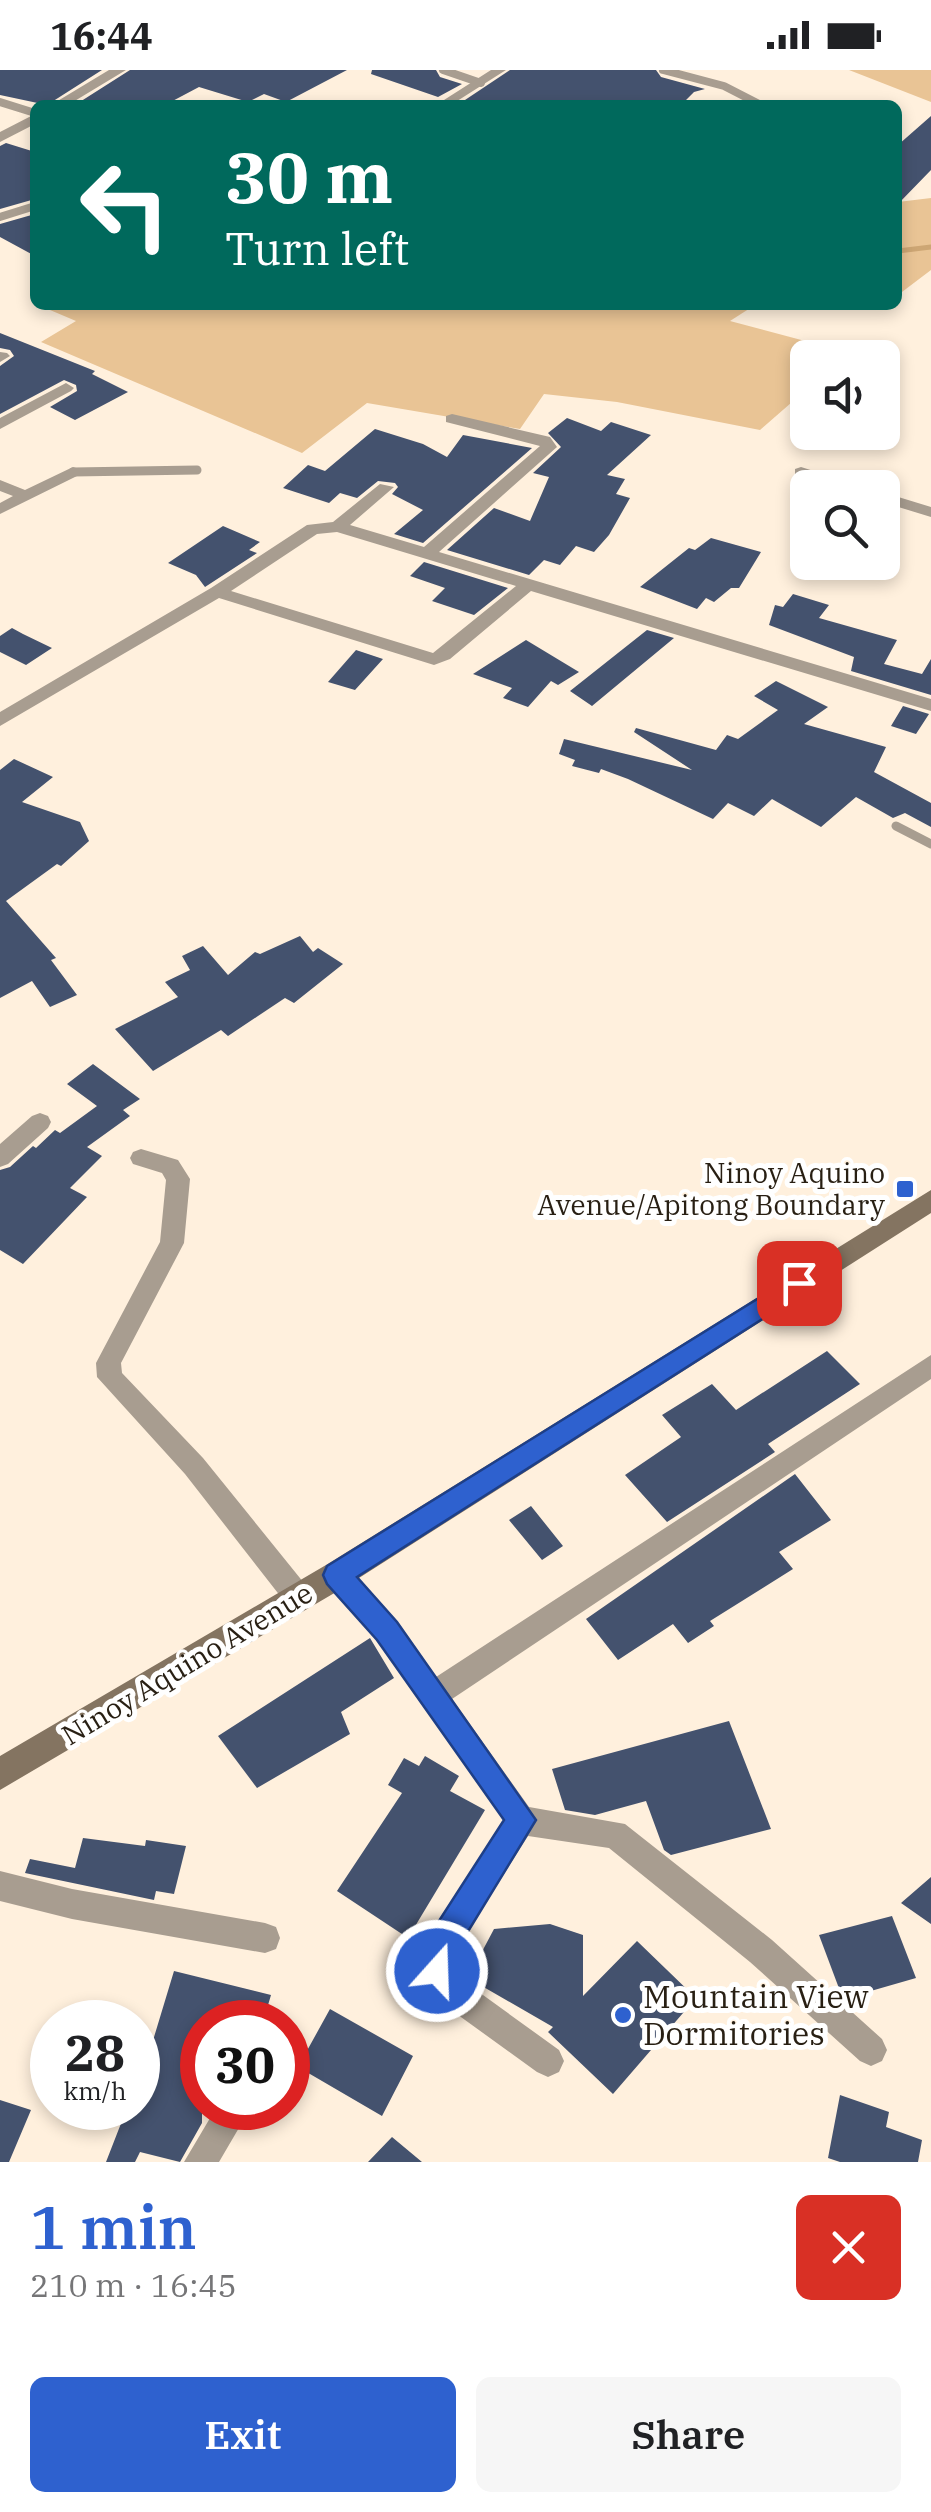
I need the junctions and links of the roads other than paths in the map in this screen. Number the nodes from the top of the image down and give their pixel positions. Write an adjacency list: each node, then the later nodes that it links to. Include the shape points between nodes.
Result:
1 (119, 70): 6 (street)
2 (443, 70): 5 (lane)
3 (500, 70): 5 (street)
4 (663, 70): 8 (lane)
5 (481, 83): 7 (street)
6 (67, 100)
7 (450, 100)
8 (751, 100)
9 (0, 102): 10 (lane)
10 (30, 113)
11 (30, 118): 12 (street)
12 (0, 138)
13 (30, 208): 14 (lane)
14 (0, 217)
15 (66, 388): 17 (street)
16 (452, 418): 27 (street, via 544,440 549,447)
17 (0, 424)
18 (197, 470): 19 (lane)
19 (73, 472): 22 (street)
20 (0, 485): 22 (street)
21 (386, 488): 26 (street)
22 (24, 495): 24 (street)
23 (900, 503): 25 (street)
24 (0, 510)
25 (931, 512)
26 (338, 527): 27 (street); 29 (street, via 313,529)
27 (428, 553): 28 (street)
28 (530, 583): 29 (street, via 434,659); 30 (street)
29 (217, 592): 31 (street)
30 (931, 705)
31 (0, 720)
32 (896, 826): 33 (lane)
33 (931, 844)
34 (40, 1122): 35 (street)
35 (0, 1158)
36 (141, 1158): 40 (street, via 170,1166 178,1178 176,1228 108,1363 110,1377 194,1466)
37 (931, 1200): 39 (main road, Ninoy Aquino Avenue)
38 (931, 1366): 41 (street)
39 (337, 1575): 40 (main road, Ninoy Aquino Avenue); 41 (street)
40 (298, 1597): 42 (main road, Ninoy Aquino Avenue)
41 (434, 1694): 43 (street)
42 (0, 1774)
43 (522, 1820): 46 (street, via 615,1834 762,1951); 47 (street, via 437,1952 437,1971 447,1988)
44 (0, 1886): 45 (street)
45 (265, 1938)
46 (871, 2050)
47 (548, 2060)
48 (220, 2130): 49 (street)
49 (200, 2162)

